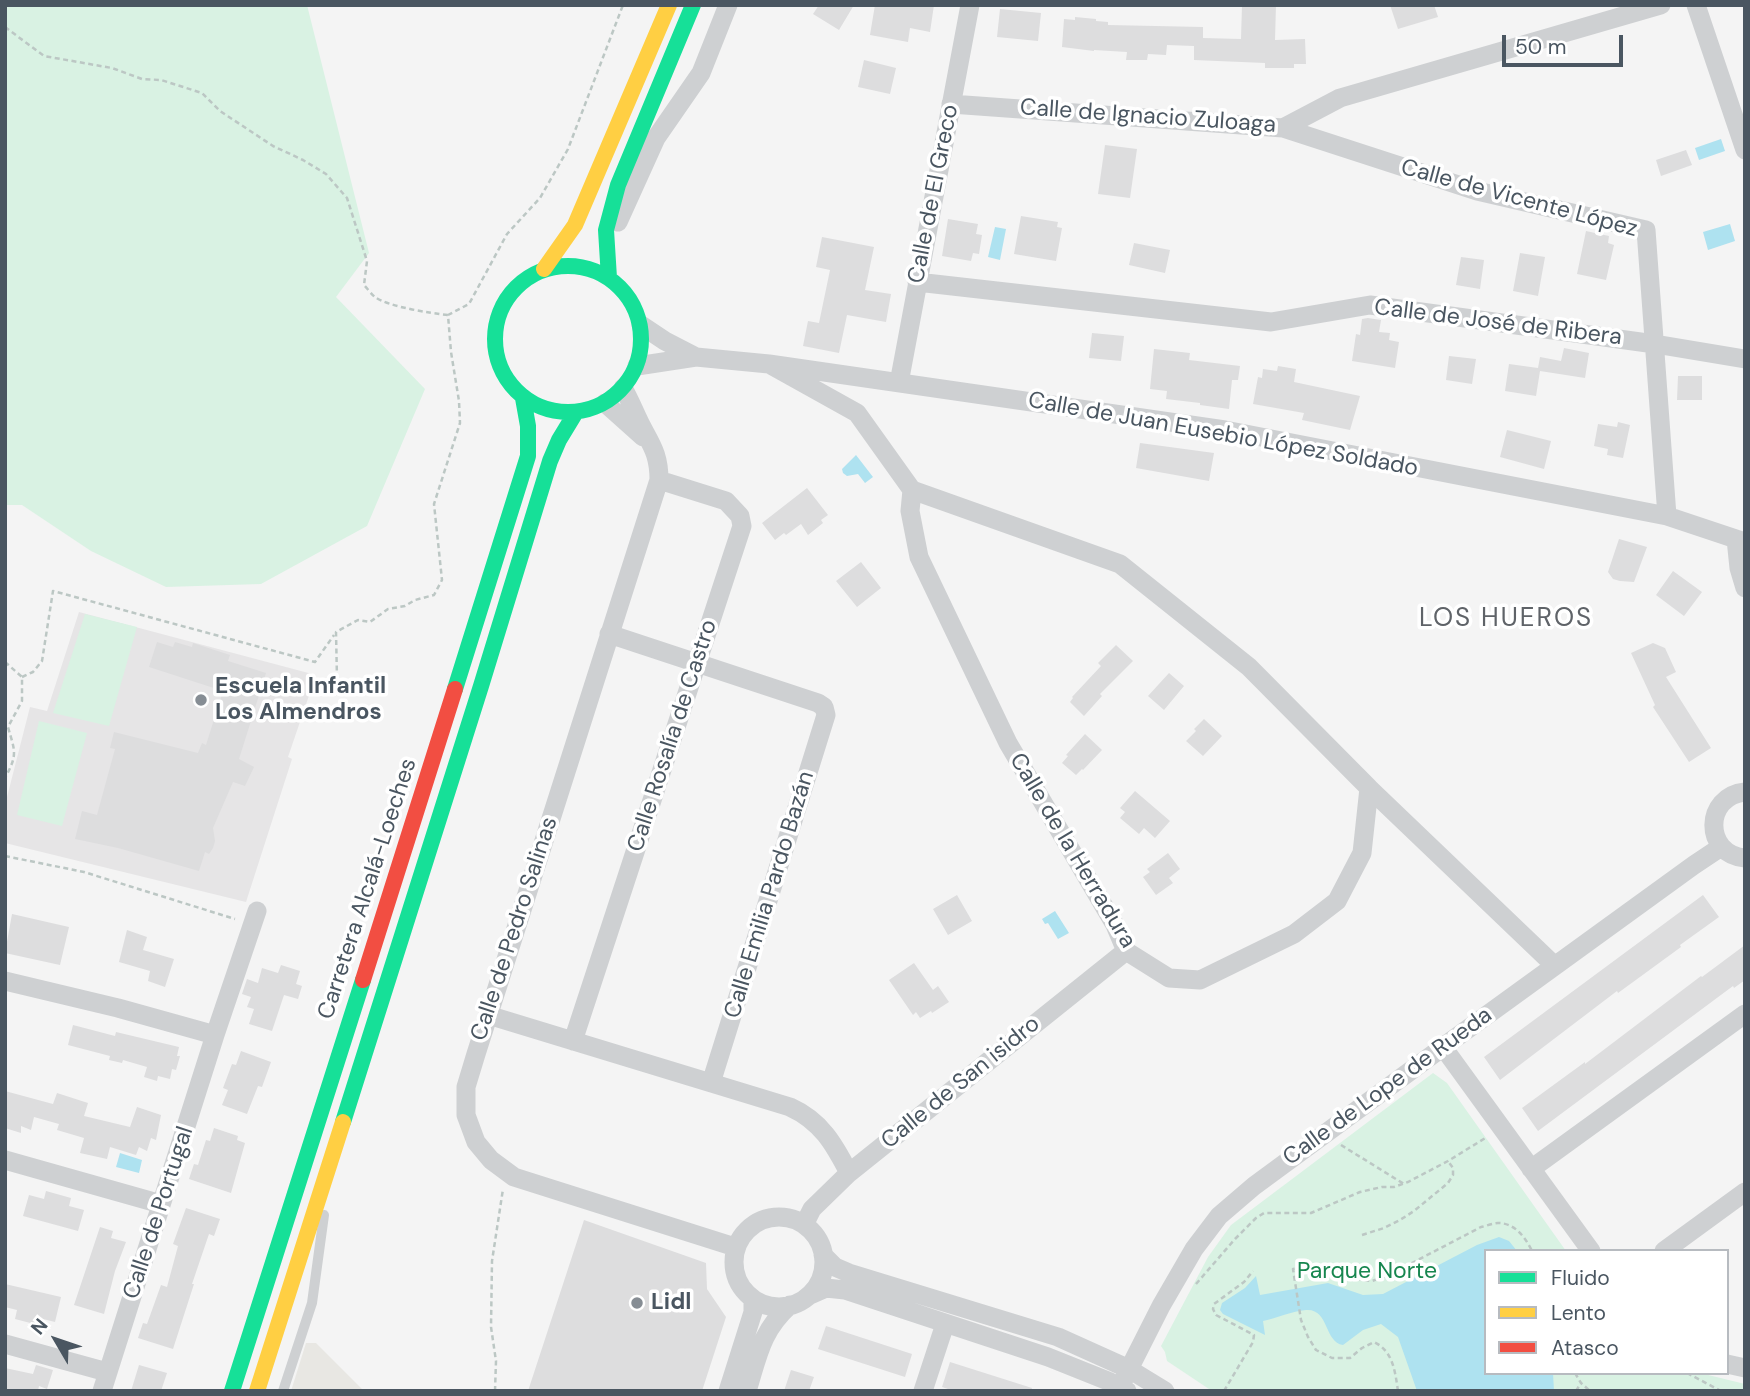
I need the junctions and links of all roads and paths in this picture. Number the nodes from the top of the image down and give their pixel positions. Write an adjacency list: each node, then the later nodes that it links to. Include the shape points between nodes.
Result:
1 (624, 5): 16 (path, via 568,149 540,198 507,234 468,304)
2 (669, 5): 13 (main road, via 575,225)
3 (693, 5): 12 (main road, via 618,185)
4 (729, 5): 12 (street, via 701,74 656,138)
5 (970, 5): 9 (street, Calle de El Greco)
6 (1661, 5): 10 (street, Calle de Ignacio Zuloaga, via 1340,97)
7 (1696, 5): 11 (street)
8 (5, 27): 16 (path, via 44,56 112,68 142,79 161,79 202,93 220,111 273,146 326,174 347,198 368,261 364,285 387,303)
9 (951, 104): 10 (street, Calle de Ignacio Zuloaga); 15 (street, Calle de El Greco)
10 (1283, 128): 18 (street, Calle de Vicente López, via 1477,191 1646,230)
11 (1745, 150)
12 (606, 248): 14 (main road)
13 (544, 269): 14 (main road, via 578,266); 25 (main road, via 512,291 495,327 499,366)
14 (609, 278): 17 (main road, via 622,289)
15 (917, 282): 18 (street, Calle de José de Ribera, via 1271,322 1370,305); 23 (street, Calle de El Greco)
16 (447, 316): 34 (path, via 460,423 434,504 442,580 433,595)
17 (640, 325): 19 (street, Calle de Juan Eusebio López Soldado); 22 (main road)
18 (1655, 344): 20 (street, Calle de José de Ribera); 31 (street, Calle de Vicente López)
19 (696, 357): 21 (street, Calle de Juan Eusebio López Soldado); 22 (street, Calle de Juan Eusebio López Soldado)
20 (1745, 359)
21 (769, 364): 23 (street, Calle de Juan Eusebio López Soldado); 30 (street, via 857,413)
22 (636, 366): 24 (main road)
23 (899, 383): 31 (street, Calle de Juan Eusebio López Soldado, via 1225,430)
24 (623, 388): 26 (main road); 28 (street, Calle de Pedro Salinas)
25 (523, 398): 27 (main road, via 548,410); 88 (main road, Carretera Alcalá-Loeches, via 528,456 521,482)
26 (605, 403): 27 (main road); 28 (street)
27 (576, 412): 59 (main road, Carretera Alcalá-Loeches, via 550,461)
28 (654, 447): 29 (street, Calle de Pedro Salinas)
29 (659, 480): 35 (street, Calle de Pedro Salinas); 37 (street, Calle Rosalía de Castro, via 726,501 740,516 742,526)
30 (912, 490): 41 (street, via 1119,564 1249,667); 47 (street, Calle de la Herradura, via 910,511 919,557 1008,743)
31 (1667, 516): 32 (street, Calle de Juan Eusebio López Soldado)
32 (1741, 541): 33 (street, via 1739,568)
33 (1745, 588)
34 (336, 632): 38 (path, via 316,662 53,590 42,661); 39 (path)
35 (609, 634): 37 (street); 51 (street, Calle de Pedro Salinas)
36 (5, 662): 38 (path)
37 (696, 664): 53 (street, Calle Rosalía de Castro); 55 (street, Calle Emilia Pardo Bazán, via 818,703 826,715)
38 (22, 677): 40 (path, via 22,701 8,727 15,760)
39 (337, 679)
40 (5, 778)
41 (1369, 788): 47 (street, Calle de la Herradura, via 1362,853 1337,901 1294,934 1200,980 1169,978); 48 (street)
42 (1745, 792): 43 (street, via 1728,797 1715,814 1713,825)
43 (1721, 847): 45 (street); 48 (street, Calle de Lope de Rueda)
44 (5, 856): 46 (path, via 84,872)
45 (1745, 858)
46 (254, 918): 52 (street, Calle de Portugal)
47 (1126, 951): 63 (street, Calle de San isidro)
48 (1555, 966): 54 (street, Calle de Lope de Rueda)
49 (5, 981): 52 (street)
50 (1745, 1014): 61 (street)
51 (488, 1015): 53 (street); 62 (street, Calle de Pedro Salinas, via 466,1087 466,1115 476,1142)
52 (215, 1035): 66 (street, Calle de Portugal)
53 (573, 1041): 55 (street)
54 (1443, 1046): 61 (street); 85 (street, Calle de Lope de Rueda, via 1219,1216 1161,1306)
55 (711, 1083): 63 (street, via 801,1112 832,1142)
56 (1488, 1136): 60 (path)
57 (1337, 1143): 64 (path)
58 (5, 1160): 66 (street)
59 (331, 1161): 87 (lane, via 312,1303); 89 (main road, Carretera Alcalá-Loeches)
60 (1448, 1161): 64 (path); 68 (path, via 1453,1168 1448,1183 1400,1220)
61 (1531, 1169): 71 (street)
62 (509, 1173): 69 (street, Calle de Pedro Salinas); 90 (path, via 501,1194 492,1261)
63 (849, 1173): 67 (street, Calle de San isidro)
64 (1404, 1184): 75 (path, via 1360,1192 1311,1213 1264,1213 1235,1238)
65 (1745, 1192): 72 (street)
66 (161, 1204): 83 (street, Calle de Portugal)
67 (805, 1223): 69 (street, via 784,1216 762,1219 747,1228); 73 (street, via 820,1240)
68 (1362, 1235)
69 (735, 1247): 77 (street, via 733,1264 739,1285)
70 (1531, 1249): 96 (path, via 1513,1227 1498,1223 1372,1281 1324,1269 1293,1269 1301,1320 1316,1350 1332,1358 1350,1358 1374,1342 1391,1357)
71 (1590, 1249)
72 (1667, 1249)
73 (823, 1255): 76 (street, via 818,1286); 85 (street, via 849,1273 1058,1337)
74 (1253, 1271): 95 (path, via 1214,1304 1216,1315 1254,1335)
75 (1195, 1285)
76 (810, 1295): 78 (street); 79 (street, via 826,1288 845,1290)
77 (753, 1300): 78 (street, via 779,1308); 91 (street)
78 (790, 1305): 92 (street, via 765,1334)
79 (945, 1324): 84 (street, via 1048,1357); 93 (street)
80 (5, 1344): 83 (street)
81 (1576, 1375): 86 (path)
82 (1692, 1375): 99 (path)
83 (105, 1381)
84 (1088, 1382): 85 (street)
85 (1125, 1382): 94 (street)
86 (1581, 1382): 97 (path); 98 (path)
87 (287, 1388)
88 (232, 1391)
89 (257, 1391)
90 (495, 1391)
91 (728, 1391)
92 (747, 1391)
93 (923, 1391)
94 (1166, 1391)
95 (1224, 1391)
96 (1398, 1391)
97 (1576, 1391)
98 (1590, 1391)
99 (1721, 1391)

